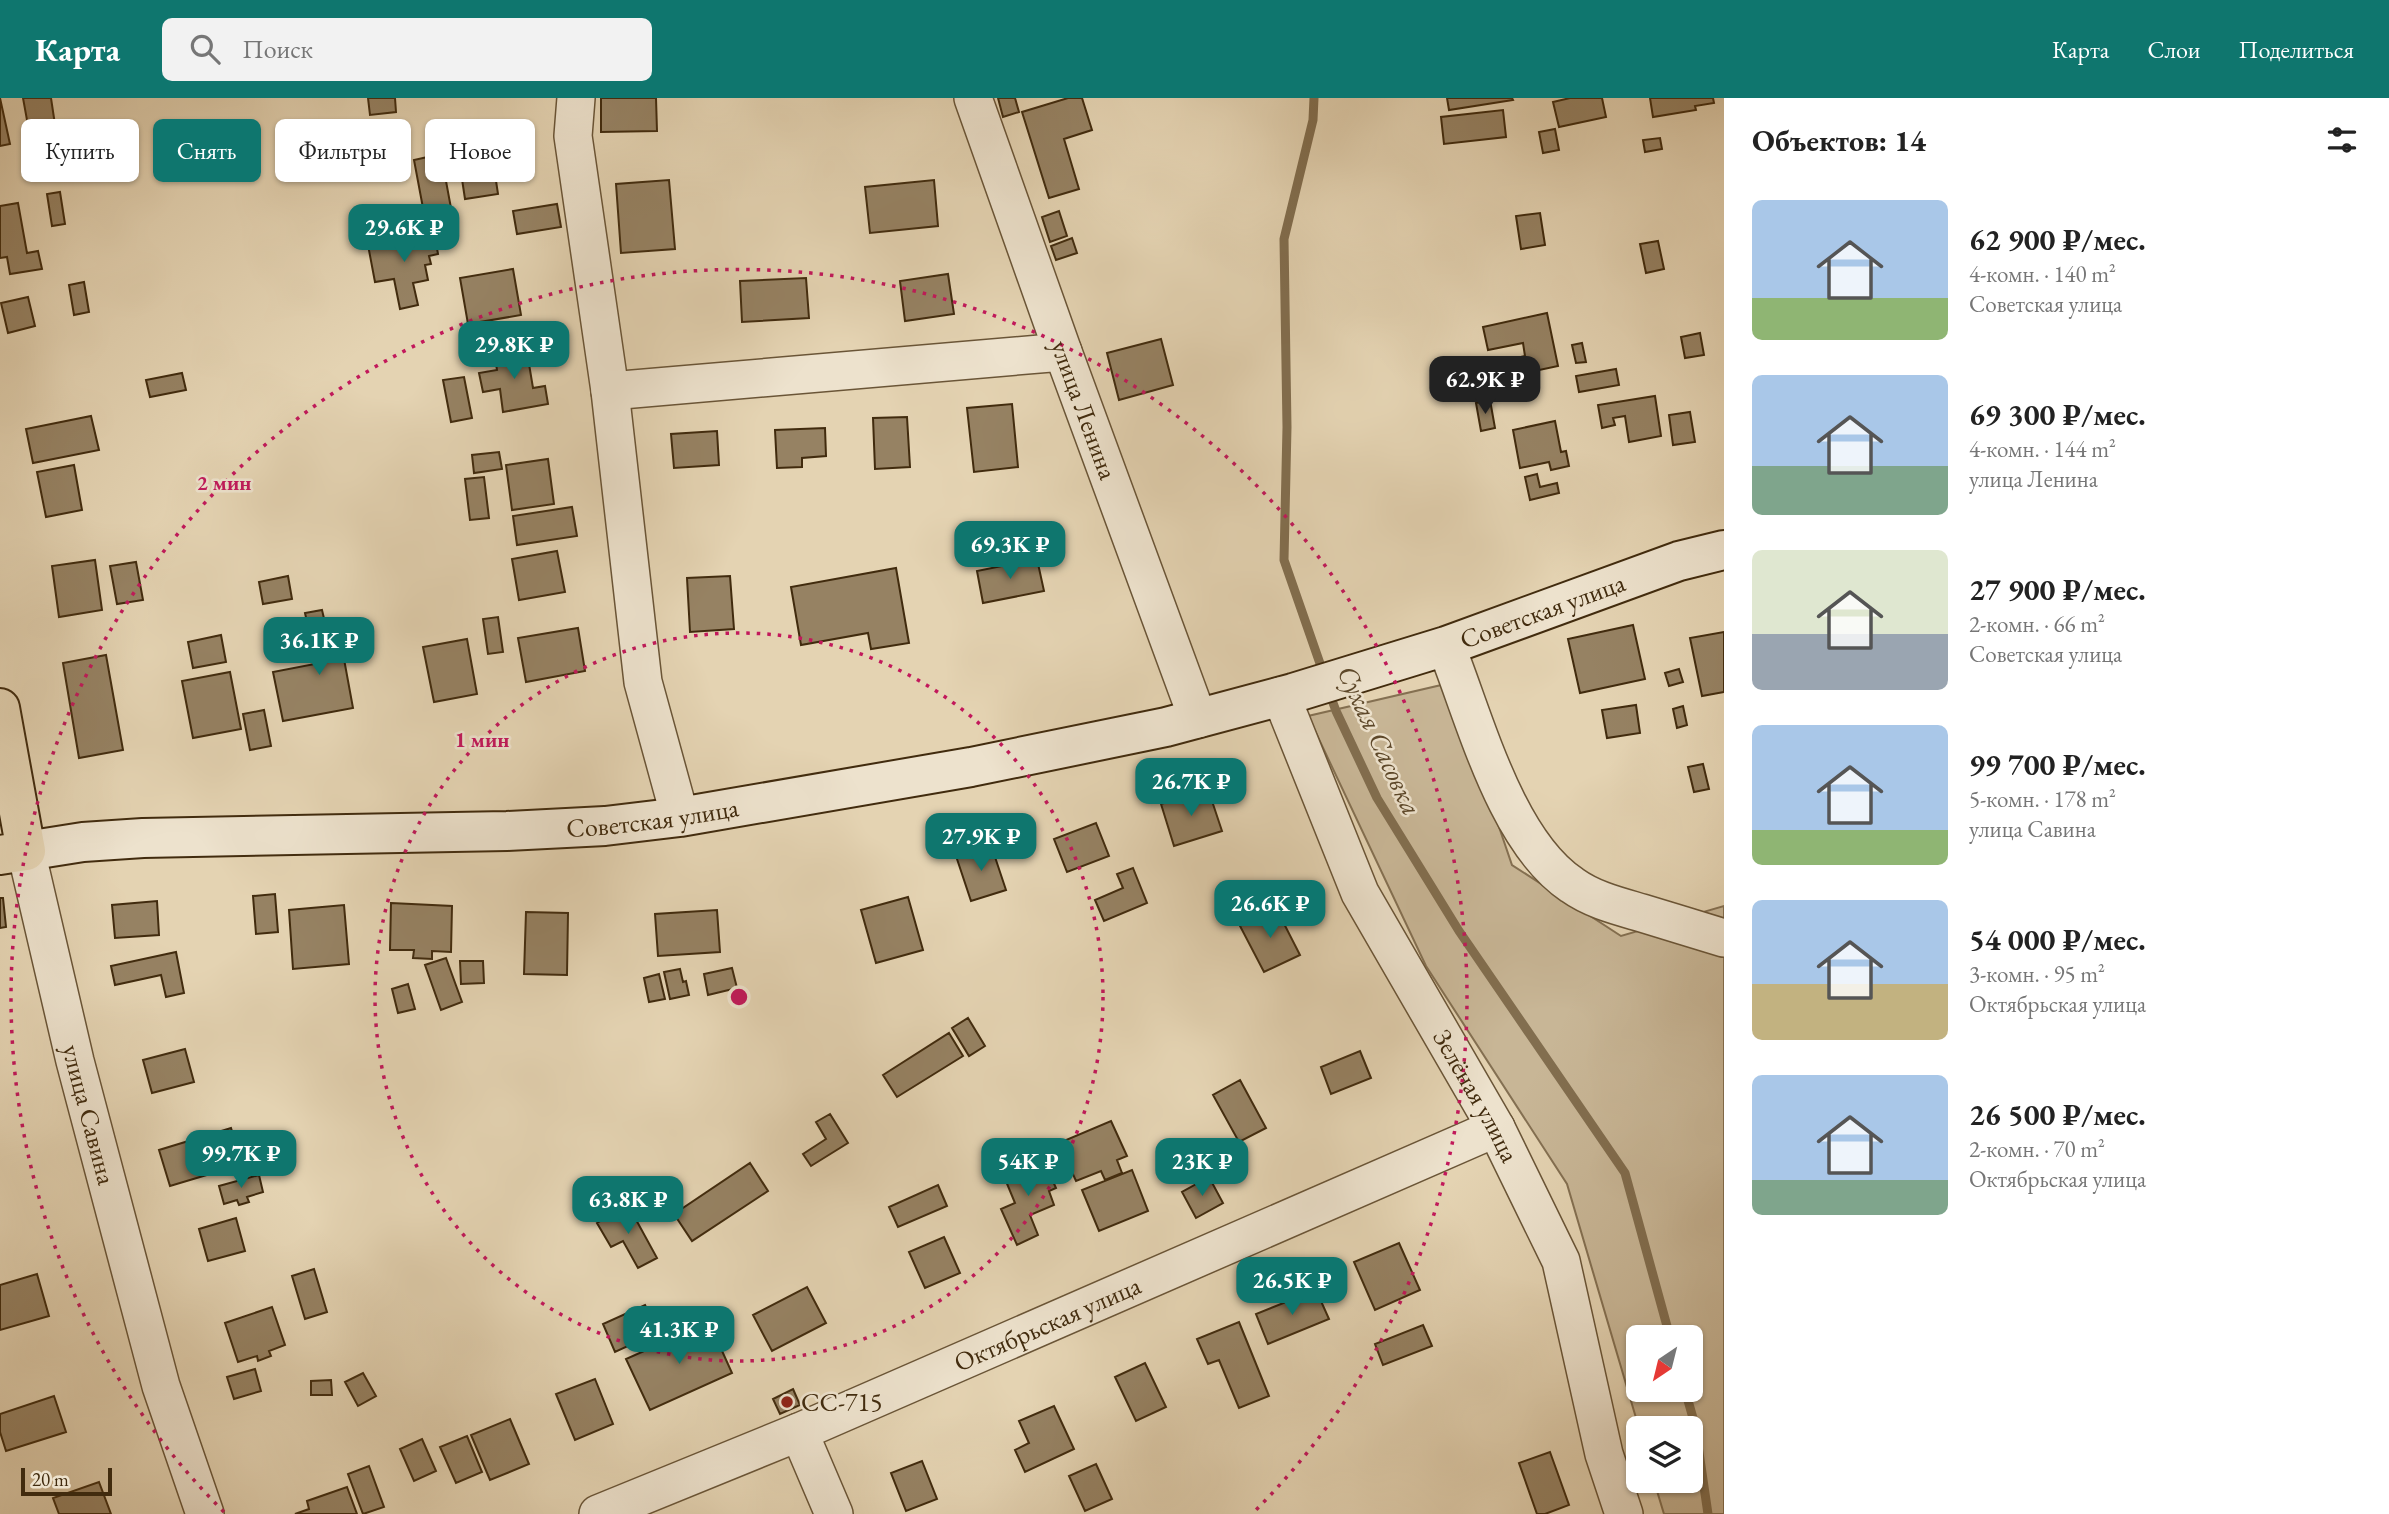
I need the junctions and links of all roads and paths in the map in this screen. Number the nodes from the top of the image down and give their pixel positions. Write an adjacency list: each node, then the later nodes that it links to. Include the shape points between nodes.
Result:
1 (576, 98): 4 (street, via 573,136)
2 (973, 98): 3 (street, улица Ленина)
3 (1063, 352): 4 (street); 9 (street, улица Ленина)
4 (610, 391): 10 (street, via 643,682)
5 (1724, 550): 6 (street, Советская улица, via 1679,561)
6 (1446, 646): 7 (street, Советская улица); 12 (street, via 1497,779 1530,844 1549,867 1597,899)
7 (1287, 695): 9 (street, Советская улица); 13 (street, Зелёная улица, via 1360,893)
8 (0, 708): 11 (main road, улица Савина)
9 (1198, 719): 10 (street, Советская улица, via 971,767)
10 (680, 817): 11 (street, Советская улица, via 507,831 143,838)
11 (13, 853): 15 (street, улица Савина, via 75,1061 161,1386)
12 (1724, 938)
13 (1496, 1128): 14 (street, Октябрьская улица); 18 (street, Зелёная улица, via 1561,1261 1604,1454)
14 (799, 1432): 16 (street, Октябрьская улица); 17 (street)
15 (205, 1514)
16 (598, 1514)
17 (834, 1514)
18 (1624, 1514)

